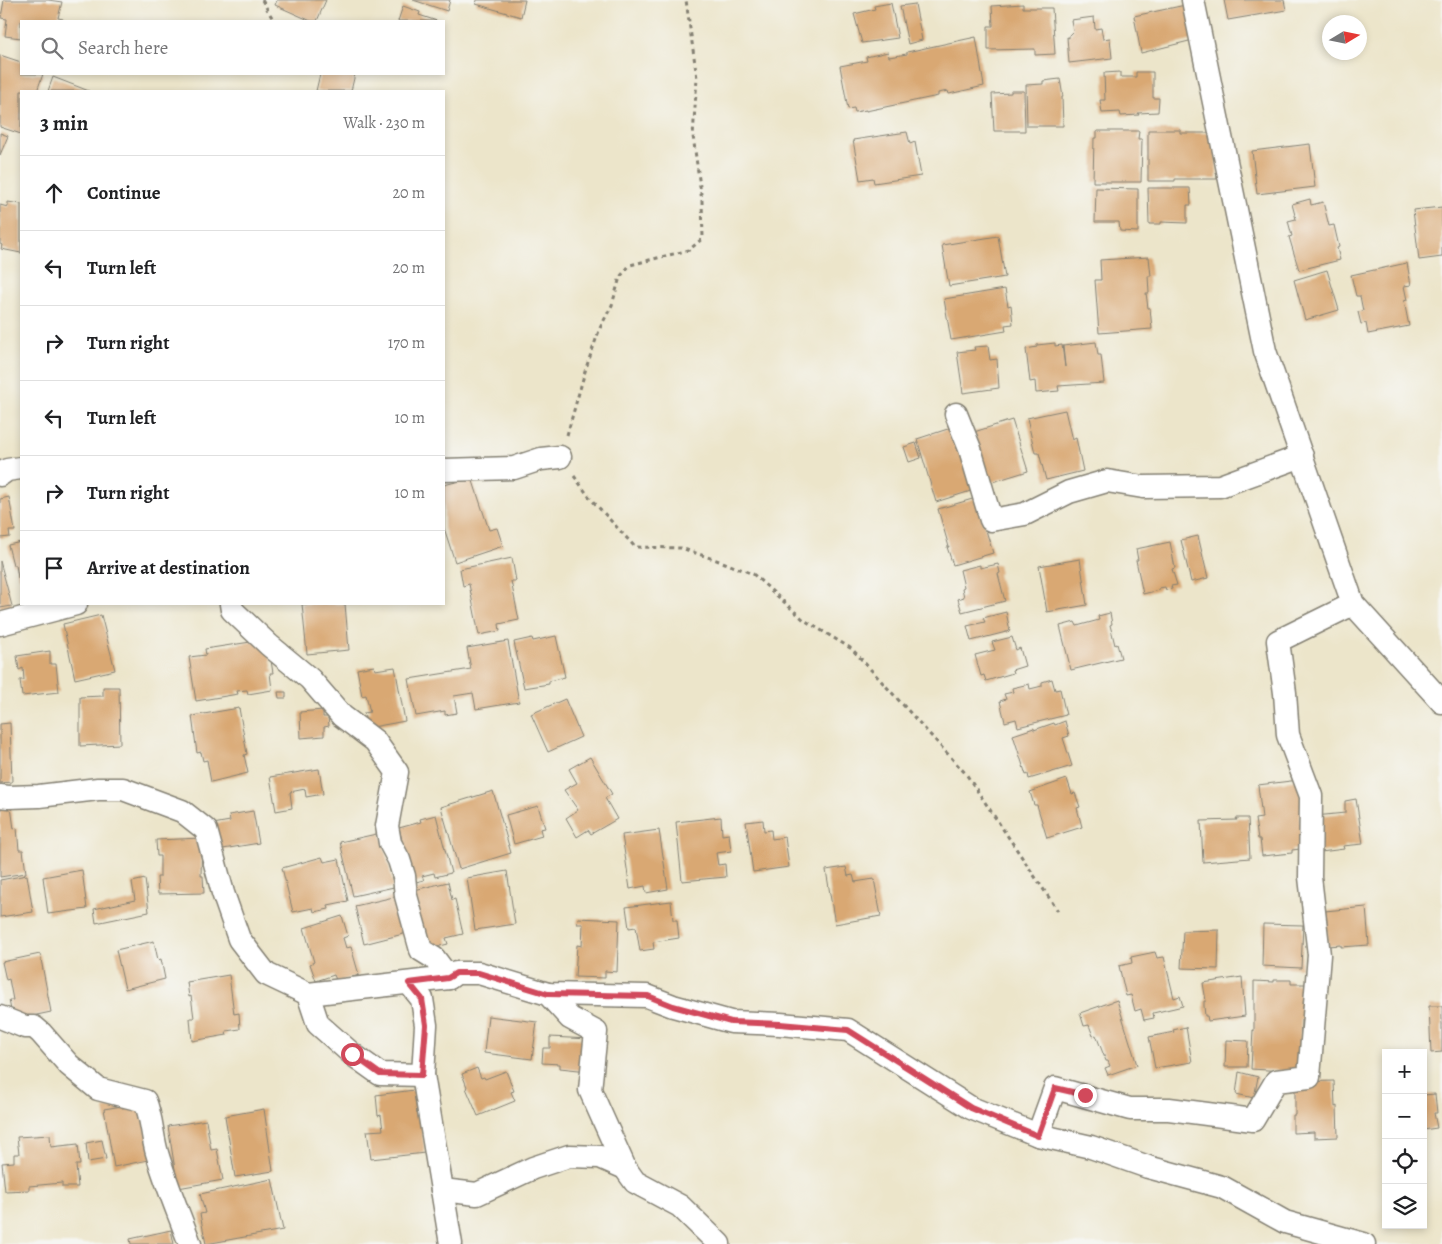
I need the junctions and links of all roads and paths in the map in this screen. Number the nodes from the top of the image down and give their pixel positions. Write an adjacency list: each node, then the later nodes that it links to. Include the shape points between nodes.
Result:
1 (262, 0): 4 (path)
2 (686, 0): 7 (path, via 697,78 693,136 702,201 703,238 689,250 630,265 620,277 586,368)
3 (1193, 0): 6 (street, via 1265,351)
4 (273, 20)
5 (956, 414): 6 (street, via 991,520 1025,514 1069,492 1107,481 1143,487 1220,486)
6 (1302, 456): 11 (street)
7 (560, 457): 9 (street, via 540,458 514,468); 17 (path, via 590,498 635,547 681,548 753,574 804,620 852,649 966,774)
8 (20, 468): 10 (street)
9 (445, 470)
10 (0, 475)
11 (1353, 604): 15 (street); 24 (street, via 1278,641 1288,735 1311,796 1310,877 1319,955 1310,1077 1276,1081 1253,1120 1169,1109 1130,1109 1055,1088)
12 (72, 605): 14 (street)
13 (231, 605): 18 (street, via 232,610 269,645 310,679 342,716 375,741 397,772 387,826 390,843 404,876 406,896 421,950 434,958)
14 (0, 624)
15 (1442, 702)
16 (0, 796): 20 (street, via 123,789 182,811 206,830 239,939 266,974)
17 (1058, 911)
18 (448, 978): 19 (street); 21 (street, via 456,973 479,973)
19 (409, 983): 20 (street); 23 (street, via 422,999 426,1025)
20 (308, 994): 23 (street, via 318,1024 380,1074)
21 (548, 994): 24 (street, via 648,996 731,1022 848,1030 971,1108); 25 (street, via 570,1018 596,1032 590,1090)
22 (0, 1017): 27 (street, via 25,1027 34,1027 98,1089 145,1101 151,1114 153,1141 162,1170)
23 (422, 1075): 26 (street)
24 (1038, 1136): 30 (street, via 1091,1147 1222,1187 1285,1222)
25 (625, 1168): 26 (street, via 600,1157 569,1156 533,1168 476,1194); 29 (street, via 635,1182 680,1206)
26 (442, 1190): 28 (street)
27 (190, 1244)
28 (451, 1244)
29 (719, 1244)
30 (1364, 1244)

